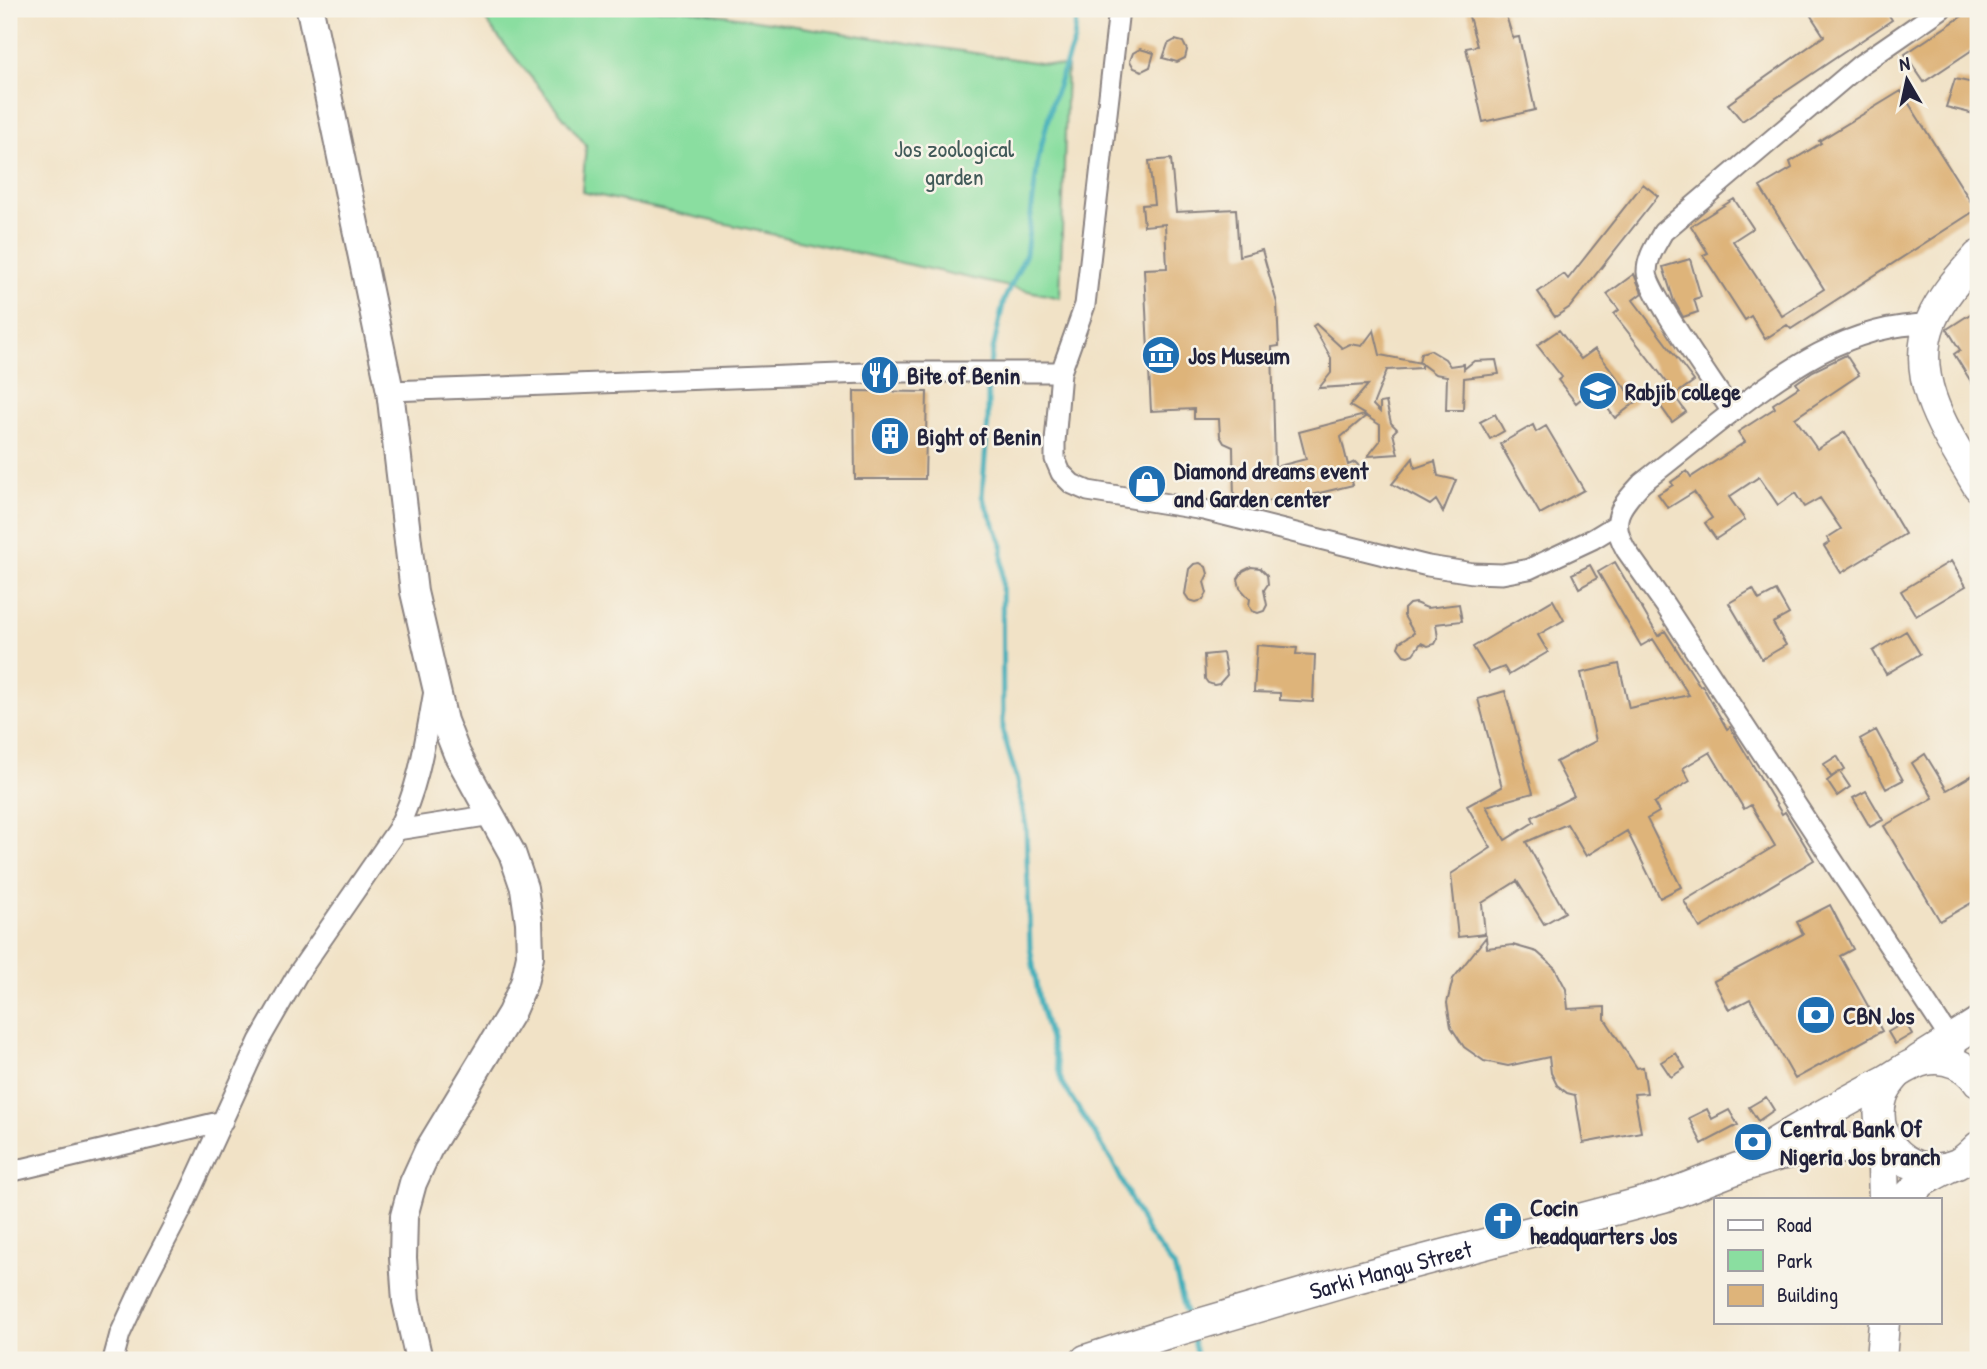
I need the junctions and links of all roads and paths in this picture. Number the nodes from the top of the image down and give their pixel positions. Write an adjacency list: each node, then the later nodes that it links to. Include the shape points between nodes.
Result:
1 (310, 9): 8 (street)
2 (1119, 9): 7 (street, via 1085,305)
3 (1941, 9): 9 (street, via 1860,65 1795,119 1663,232 1650,255 1647,275 1659,300)
4 (1978, 256): 6 (main road)
5 (1978, 278): 6 (main road)
6 (1935, 314): 9 (street, via 1835,345 1800,362); 10 (main road, via 1925,351 1929,391)
7 (1061, 372): 8 (street, via 892,372); 11 (street, via 1055,459 1072,484 1088,491 1204,510 1428,566 1474,573 1530,569)
8 (390, 391): 12 (street, via 414,592)
9 (1732, 412): 11 (street, via 1642,483 1619,510)
10 (1978, 486)
11 (1616, 526): 16 (street, via 1626,550)
12 (435, 683): 13 (street, via 457,754); 14 (street, via 418,779)
13 (492, 815): 14 (street); 28 (street, via 524,888 530,956 511,1013 428,1150 410,1194 404,1216 403,1258 406,1301)
14 (397, 830): 19 (street, via 297,975 259,1041)
15 (1978, 1023): 16 (main road)
16 (1951, 1040): 17 (main road); 18 (street)
17 (1906, 1069): 18 (main road, via 1944,1060); 20 (main road, via 1881,1098); 22 (main road)
18 (1976, 1078)
19 (223, 1121): 23 (street); 27 (street, via 120,1334)
20 (1891, 1148): 21 (main road, via 1927,1168); 22 (main road, via 1811,1149); 24 (main road)
21 (1966, 1161): 25 (main road, via 1923,1181)
22 (1738, 1168): 29 (main road, Sarki Mangu Street, via 1663,1197 1356,1278)
23 (9, 1172)
24 (1884, 1198)
25 (1906, 1198)
26 (1884, 1324): 30 (main road)
27 (113, 1360)
28 (419, 1360)
29 (1086, 1360)
30 (1881, 1360)

